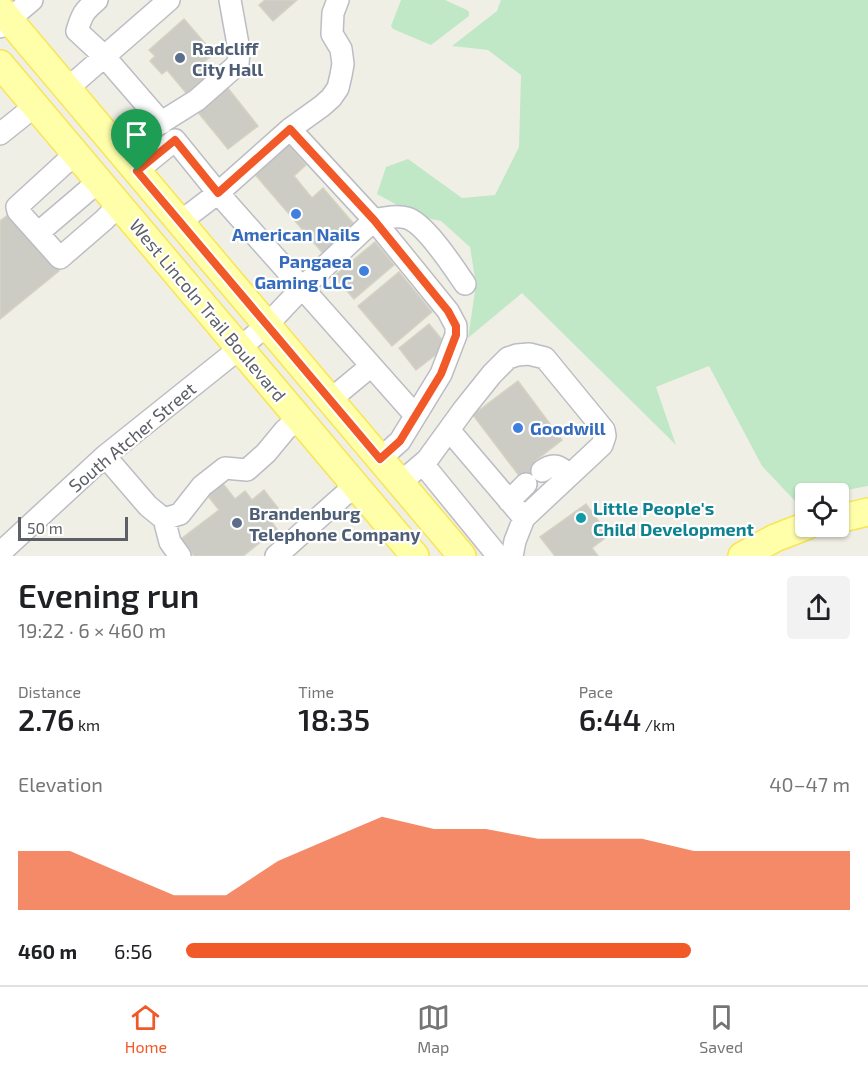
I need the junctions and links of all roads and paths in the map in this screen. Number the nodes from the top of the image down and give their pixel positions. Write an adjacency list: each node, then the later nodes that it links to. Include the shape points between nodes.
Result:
1 (32, 0): 6 (street)
2 (97, 0): 7 (street, via 85,10 77,31)
3 (169, 0): 7 (street)
4 (230, 0): 11 (street, via 238,64 197,100)
5 (338, 0): 12 (street, via 332,34 343,64 338,88 322,106)
6 (3, 19): 9 (main road, West Lincoln Trail Boulevard)
7 (104, 56): 9 (street); 11 (street)
8 (0, 64): 10 (main road, West Lincoln Trail Boulevard)
9 (67, 89): 15 (main road, West Lincoln Trail Boulevard)
10 (35, 106): 13 (street); 14 (main road, West Lincoln Trail Boulevard)
11 (162, 123): 15 (street, via 138,137)
12 (290, 129): 17 (street); 19 (street)
13 (0, 134)
14 (75, 153): 16 (main road, West Lincoln Trail Boulevard); 21 (street, via 17,207)
15 (130, 163): 17 (street, via 175,140); 20 (main road, West Lincoln Trail Boulevard)
16 (99, 181): 18 (main road, West Lincoln Trail Boulevard); 21 (street)
17 (218, 193): 20 (street); 23 (street)
18 (119, 205): 21 (street, via 60,258); 25 (main road, West Lincoln Trail Boulevard)
19 (374, 220): 22 (street, via 392,217 416,222); 23 (street, South Atcher Street); 28 (street, via 456,326 441,374)
20 (180, 222): 24 (main road, West Lincoln Trail Boulevard)
21 (38, 233)
22 (465, 284)
23 (302, 288): 24 (street, South Atcher Street); 26 (street)
24 (267, 325): 25 (street, South Atcher Street); 27 (main road, West Lincoln Trail Boulevard)
25 (240, 348): 29 (main road, West Lincoln Trail Boulevard); 31 (street, South Atcher Street)
26 (371, 366): 27 (street); 28 (street)
27 (330, 400): 32 (main road, West Lincoln Trail Boulevard)
28 (415, 415): 32 (street, via 400,441)
29 (299, 418): 38 (main road, West Lincoln Trail Boulevard); 43 (street, via 247,470 225,468 202,486 180,514)
30 (449, 430): 33 (street); 35 (street, via 508,358 529,354 545,358 604,429 602,445); 39 (street)
31 (105, 456): 43 (street); 45 (street, South Atcher Street)
32 (380, 459): 36 (main road, West Lincoln Trail Boulevard)
33 (423, 464): 36 (street); 51 (street)
34 (543, 471): 35 (street, via 556,466)
35 (570, 475): 42 (street)
36 (400, 483): 50 (main road, West Lincoln Trail Boulevard)
37 (526, 484): 39 (street)
38 (356, 485): 48 (street); 49 (main road, West Lincoln Trail Boulevard)
39 (509, 501): 42 (street)
40 (868, 512): 41 (main road)
41 (849, 516)
42 (524, 518): 46 (street)
43 (164, 519): 47 (street, via 170,542)
44 (795, 530): 52 (main road)
45 (3, 550)
46 (518, 551)
47 (180, 556)
48 (276, 556)
49 (415, 556)
50 (462, 556)
51 (498, 556)
52 (742, 556)

